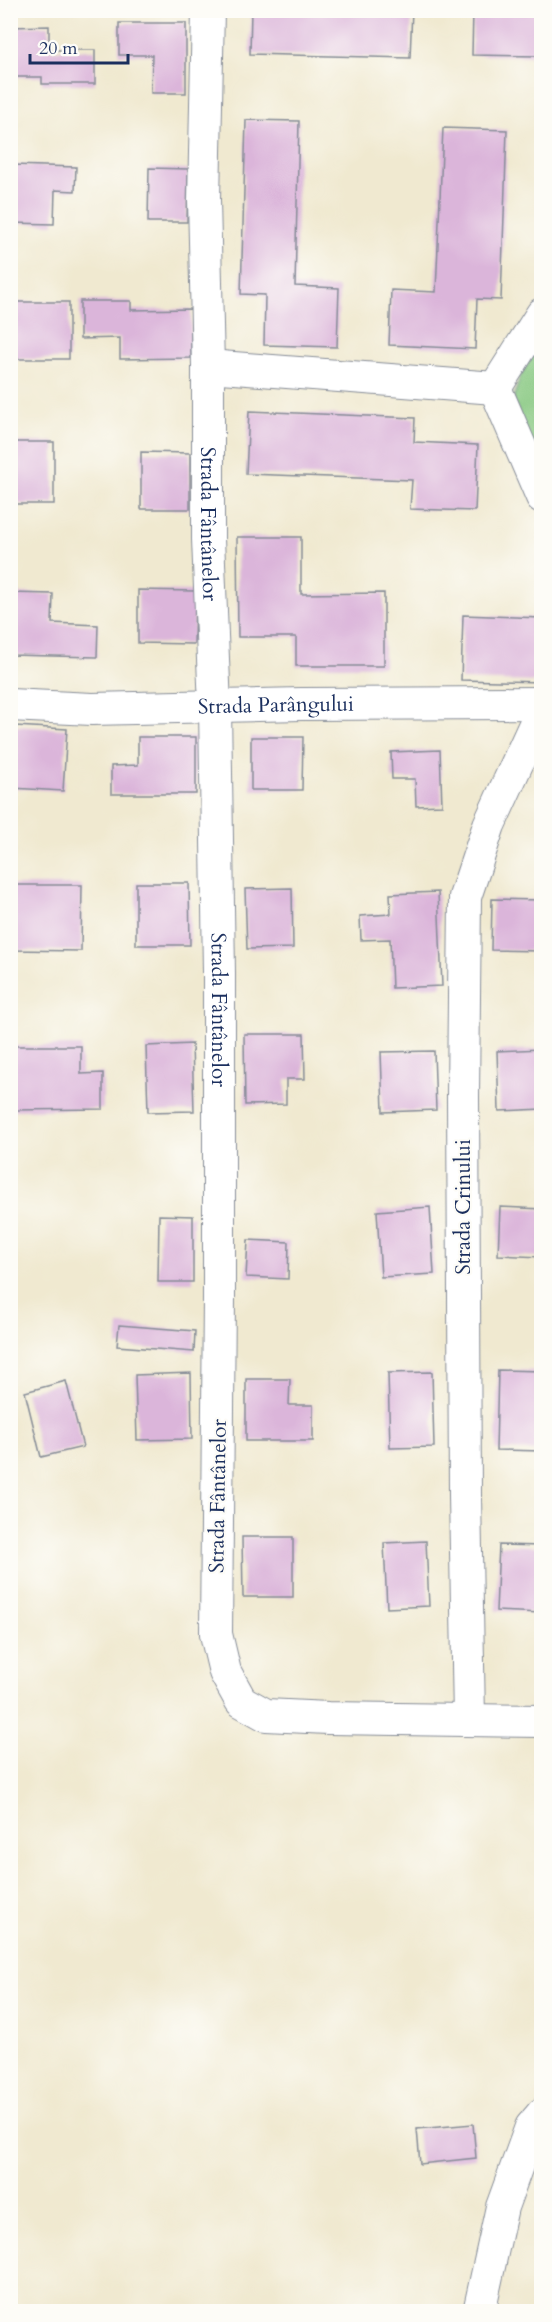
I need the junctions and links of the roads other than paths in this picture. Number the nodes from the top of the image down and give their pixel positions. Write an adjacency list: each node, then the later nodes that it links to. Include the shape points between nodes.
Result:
1 (208, 10): 3 (street, Strada Fântânelor, via 204,200)
2 (542, 314): 4 (street)
3 (208, 366): 4 (street); 8 (street, Strada Fântânelor, via 208,539)
4 (495, 388): 5 (street)
5 (542, 497)
6 (542, 703): 8 (street, Strada Parângului)
7 (10, 705): 8 (street, Strada Parângului, via 92,709)
8 (215, 707): 10 (street, Strada Fântânelor, via 219,1057 216,1634 225,1672 241,1701 266,1715)
9 (542, 710): 10 (street, Strada Crinului, via 489,825 465,897 463,1109)
10 (469, 1719): 11 (street, Strada Fântânelor)
11 (542, 1721)
12 (542, 2115): 13 (street, via 531,2127 502,2208)
13 (479, 2312)

